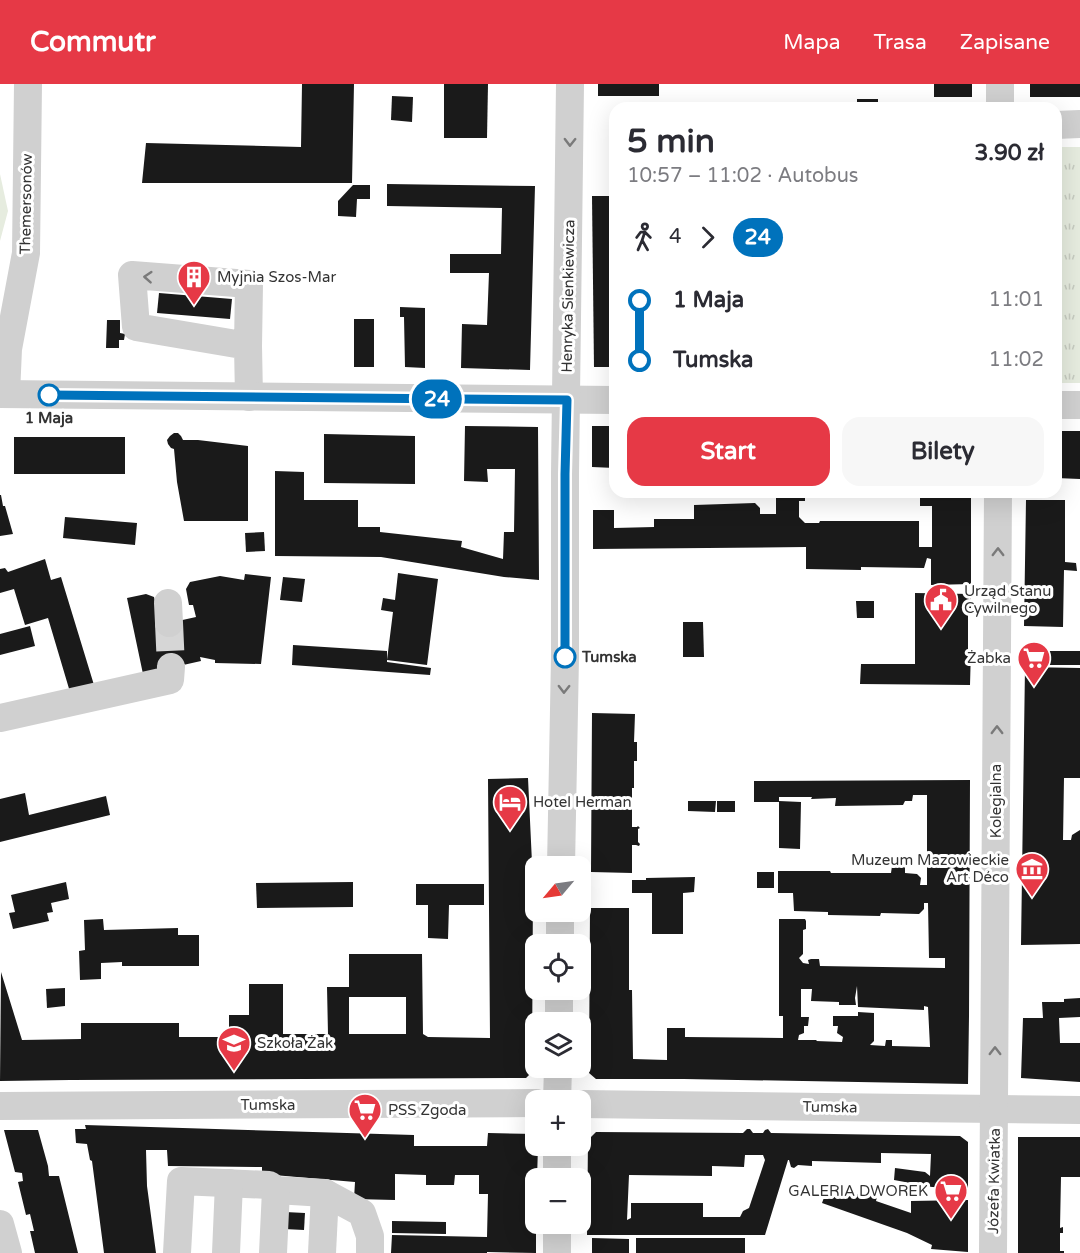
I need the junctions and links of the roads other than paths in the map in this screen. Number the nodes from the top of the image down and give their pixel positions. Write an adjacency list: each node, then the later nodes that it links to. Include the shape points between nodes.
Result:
1 (28, 84): 8 (street, Themersonów, via 26,253)
2 (570, 84): 10 (street, Henryka Sienkiewicza, one-way to 10)
3 (1000, 84): 4 (street)
4 (1000, 102)
5 (1062, 124): 6 (street)
6 (1080, 124)
7 (248, 346): 9 (street)
8 (3, 394): 9 (street)
9 (249, 397): 10 (street)
10 (567, 400): 11 (street); 17 (street, Henryka Sienkiewicza, one-way to 17)
11 (609, 400)
12 (1062, 405): 13 (street)
13 (1080, 405)
14 (998, 498): 21 (street, Kolegialna, one-way to 14)
15 (171, 667): 16 (street, via 170,680)
16 (0, 718)
17 (561, 856)
18 (525, 1103): 20 (street, Tumska)
19 (591, 1104): 21 (street, Tumska)
20 (0, 1106)
21 (994, 1110): 22 (street, Tumska); 35 (street, Józefa Kwiatka)
22 (1080, 1110)
23 (229, 1183): 24 (street, via 270,1185); 29 (street, via 182,1181); 30 (street)
24 (276, 1190): 25 (street); 31 (street)
25 (325, 1193): 32 (street); 33 (street, via 362,1213 370,1236)
26 (0, 1224): 28 (street)
27 (557, 1234): 34 (street)
28 (8, 1253)
29 (177, 1253)
30 (226, 1253)
31 (273, 1253)
32 (322, 1253)
33 (370, 1253)
34 (557, 1253)
35 (993, 1253)

